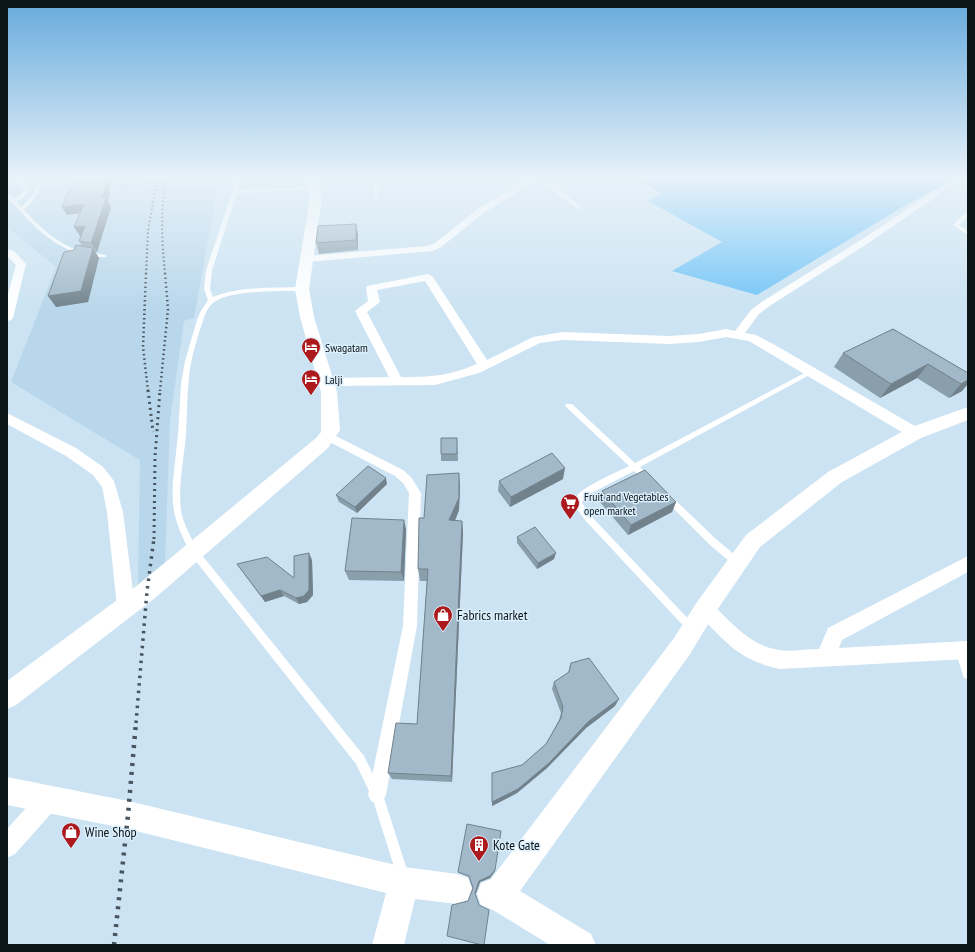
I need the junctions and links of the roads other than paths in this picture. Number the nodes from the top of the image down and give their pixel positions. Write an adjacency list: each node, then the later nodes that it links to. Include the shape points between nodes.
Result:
1 (36, 223): 9 (lane, via 60,244 72,250)
2 (225, 223): 12 (lane, via 209,270 207,289)
3 (312, 223): 10 (street)
4 (465, 223): 10 (street, via 429,249)
5 (891, 223): 14 (street, via 754,312)
6 (958, 223): 7 (lane, via 956,225)
7 (968, 233)
8 (7, 252): 13 (street, via 22,264)
9 (104, 256)
10 (307, 259): 11 (street)
11 (302, 289): 12 (lane, via 246,291); 18 (street, via 307,317)
12 (211, 300): 25 (lane, via 193,337 187,367 177,482 177,511)
13 (7, 318)
14 (738, 334): 15 (street, via 726,333 669,340 549,337 536,340); 16 (street, via 752,338)
15 (484, 365): 17 (street, via 449,379); 17 (street, via 428,277 371,288 374,302 361,311)
16 (812, 372): 22 (street); 24 (lane)
17 (397, 381): 18 (street)
18 (326, 382): 23 (street, via 329,392)
19 (569, 406): 24 (lane)
20 (968, 413): 22 (street)
21 (8, 420): 28 (street, via 71,452 98,470 109,485 115,512)
22 (915, 433): 26 (street, via 835,477 753,541)
23 (328, 436): 25 (street); 36 (street, via 399,473 415,493 410,626)
24 (635, 466): 26 (lane); 30 (lane, via 585,493 578,504)
25 (194, 552): 28 (street); 36 (lane, via 360,760)
26 (738, 563): 29 (street)
27 (968, 563): 32 (street, via 835,634)
28 (126, 607): 34 (street)
29 (706, 609): 30 (street); 32 (street, via 741,644 762,656 780,660)
30 (692, 630): 42 (street, via 495,895)
31 (964, 650): 32 (street); 33 (lane)
32 (825, 657)
33 (968, 674)
34 (7, 696)
35 (7, 791): 37 (street)
36 (378, 795): 39 (lane)
37 (49, 799): 38 (street); 39 (street, via 136,817)
38 (7, 846)
39 (404, 882): 40 (street); 41 (street)
40 (457, 889)
41 (388, 945)
42 (580, 945)

